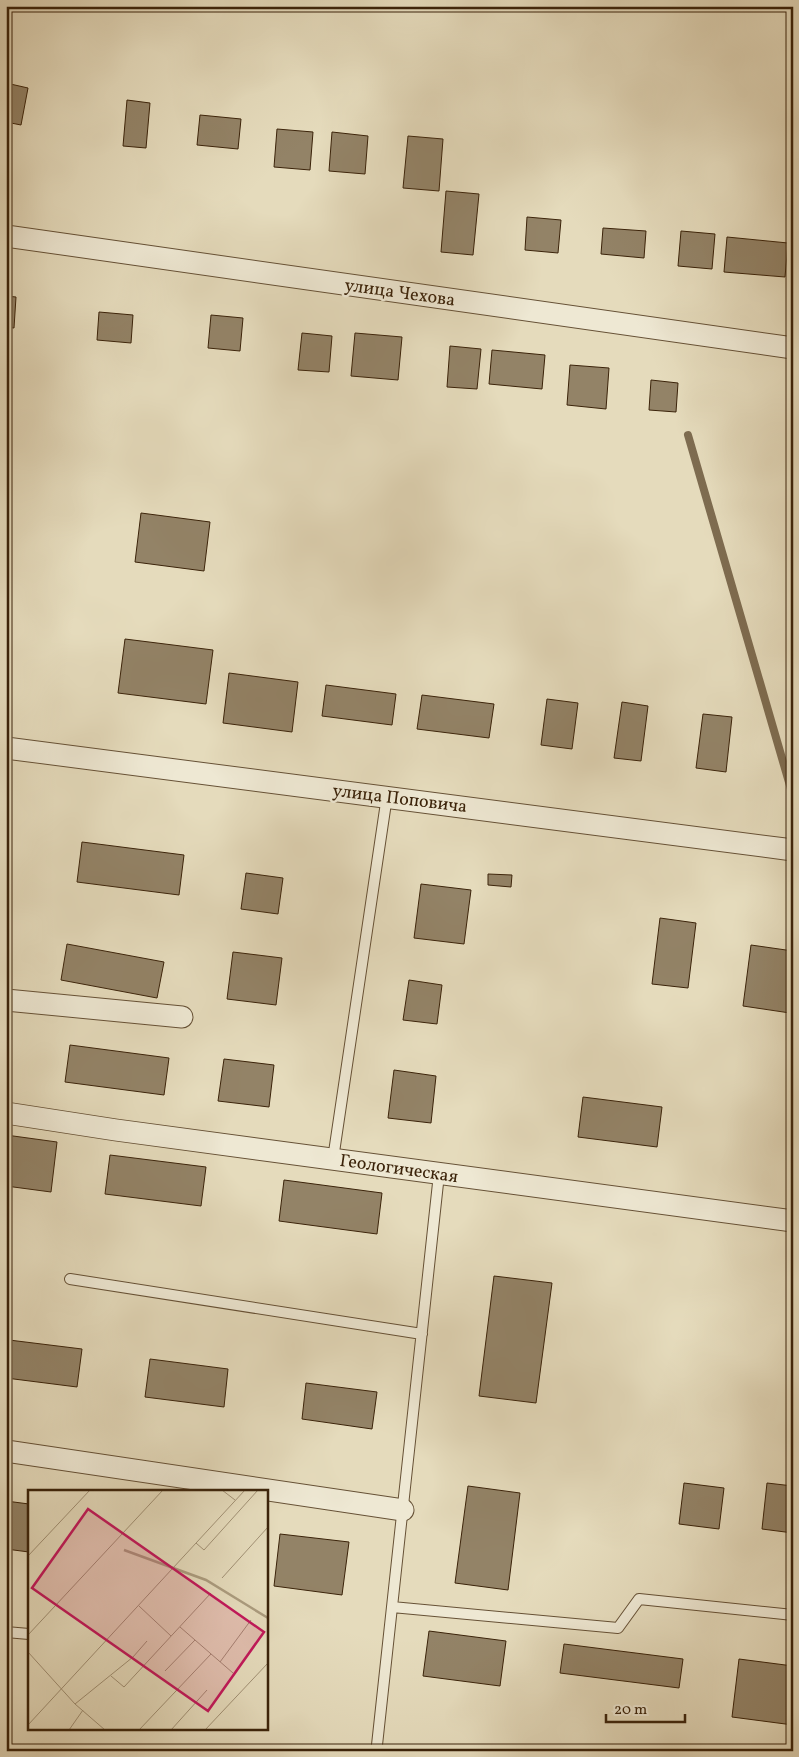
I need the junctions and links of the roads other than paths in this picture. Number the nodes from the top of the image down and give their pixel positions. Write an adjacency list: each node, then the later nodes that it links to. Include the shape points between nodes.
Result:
1 (6, 236): 2 (street, улица Чехова)
2 (793, 348)
3 (6, 748): 4 (street, улица Поповича)
4 (387, 796): 5 (street, улица Поповича); 9 (lane)
5 (793, 850)
6 (6, 1000): 7 (street)
7 (182, 1017)
8 (6, 1113): 9 (street, Геологическая)
9 (333, 1160): 10 (street, Геологическая)
10 (439, 1174): 11 (street, Геологическая); 13 (lane)
11 (793, 1221)
12 (70, 1279): 13 (lane)
13 (422, 1334): 17 (lane)
14 (6, 1451): 15 (street)
15 (268, 1490)
16 (268, 1490): 17 (street)
17 (402, 1510): 18 (lane)
18 (392, 1606): 19 (lane, via 618,1628 639,1599); 22 (lane)
19 (793, 1615)
20 (6, 1632): 21 (lane)
21 (28, 1634)
22 (377, 1745)

